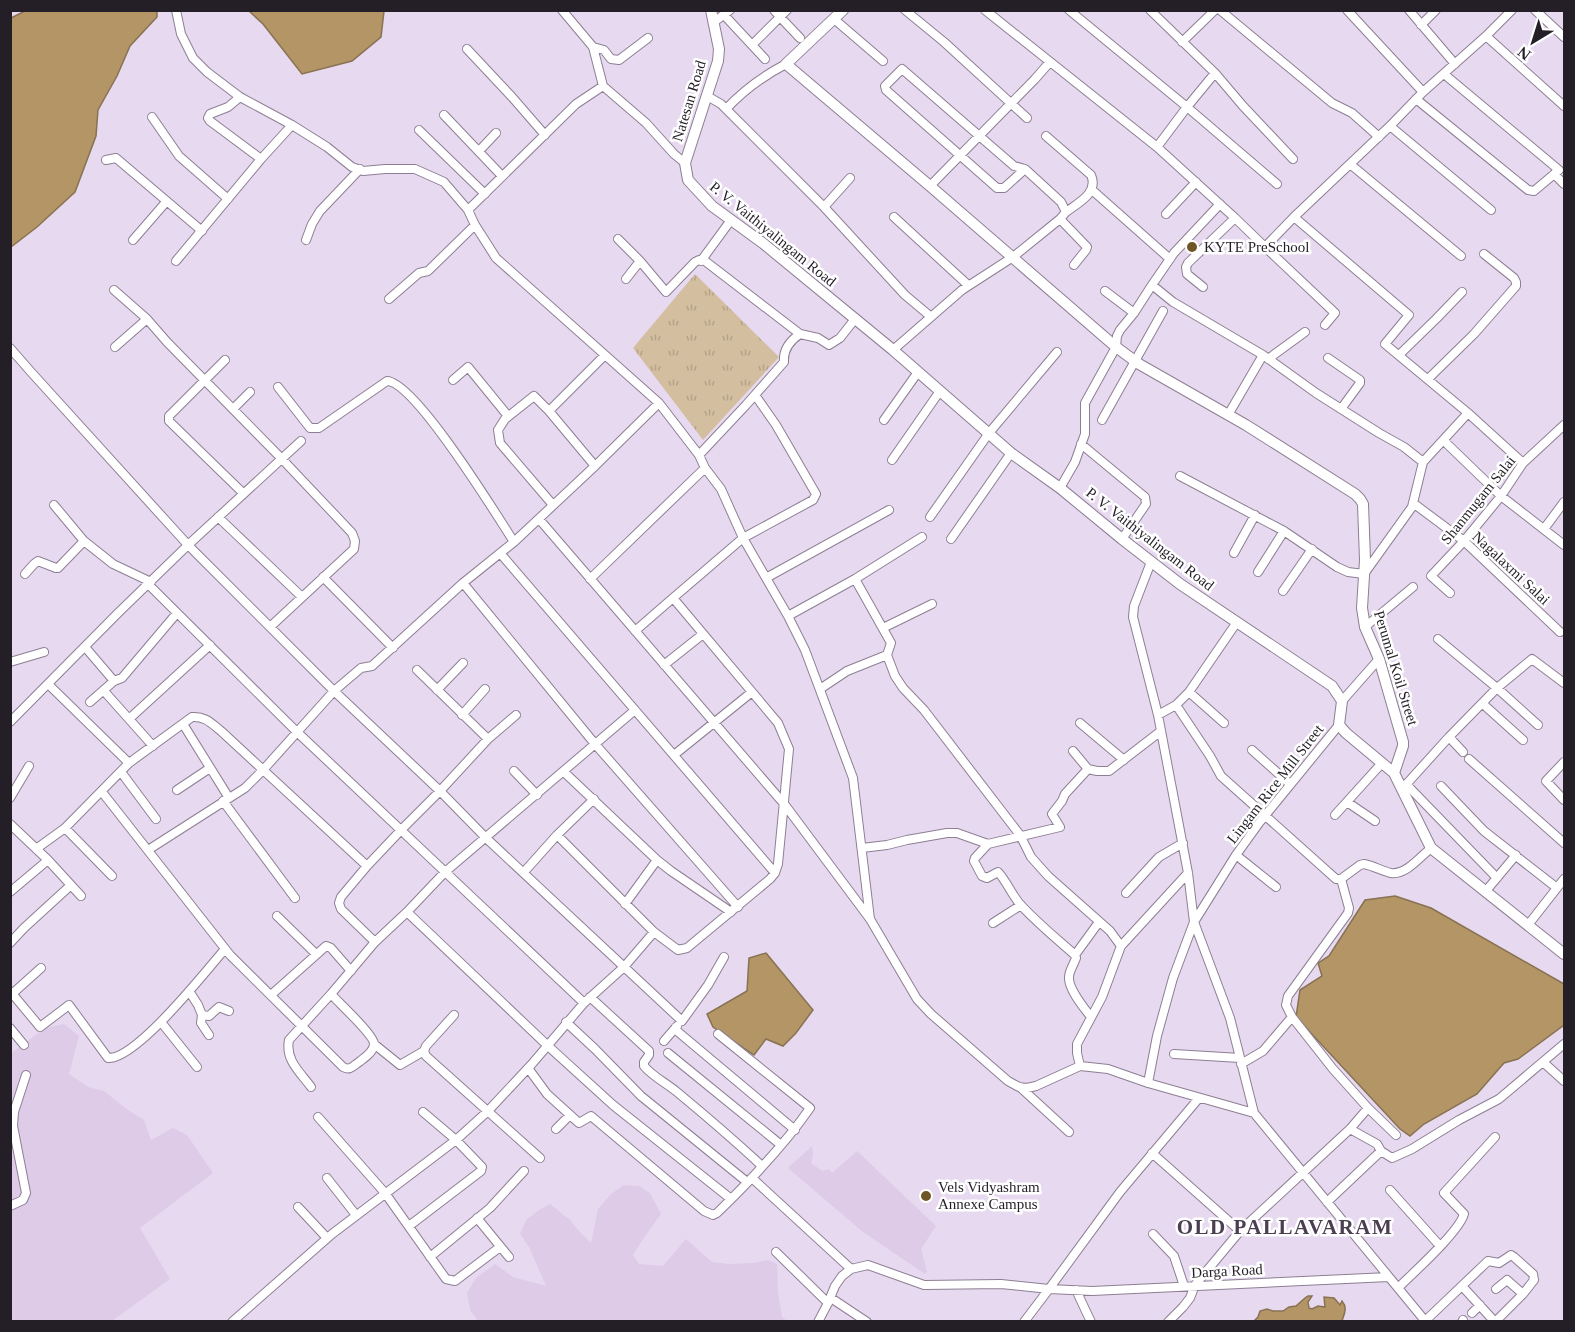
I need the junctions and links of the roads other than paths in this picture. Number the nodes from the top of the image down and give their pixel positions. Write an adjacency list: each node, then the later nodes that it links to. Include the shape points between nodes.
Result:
1 (176, 10): 39 (street, via 181,34 193,58)
2 (787, 10): 17 (street)
3 (843, 10): 19 (street)
4 (905, 10): 41 (street)
5 (985, 10): 31 (street)
6 (1069, 10): 42 (street)
7 (1215, 10): 25 (street)
8 (1220, 10): 55 (street)
9 (1347, 10): 37 (street)
10 (1409, 10): 20 (street)
11 (1436, 10): 20 (street)
12 (1512, 10): 21 (street)
13 (1535, 10): 22 (street)
14 (564, 11): 27 (street)
15 (1151, 11): 25 (street)
16 (728, 13): 18 (street); 26 (street)
17 (777, 14): 24 (street); 26 (street)
18 (713, 16): 38 (street, Natesan Road, via 718,55)
19 (834, 19): 30 (street); 32 (street)
20 (1421, 25): 33 (street)
21 (1486, 36): 33 (street); 43 (street)
22 (1564, 37)
23 (648, 38): 27 (street, via 619,60)
24 (800, 38)
25 (1182, 42): 34 (street)
26 (752, 45): 29 (street)
27 (593, 47): 36 (street)
28 (467, 49): 52 (street)
29 (765, 59)
30 (883, 61)
31 (1049, 63): 41 (street); 56 (street)
32 (786, 64): 44 (street, via 744,91); 72 (street)
33 (1455, 64): 35 (street)
34 (1215, 73): 42 (street); 60 (street)
35 (1444, 74): 37 (street); 66 (street)
36 (603, 86): 52 (street, via 576,104); 62 (street)
37 (1423, 92): 40 (street)
38 (707, 96): 44 (street); 62 (street, Natesan Road)
39 (240, 97): 48 (street); 59 (street, via 208,118)
40 (1416, 99): 49 (street); 66 (street, via 1528,190 1534,190)
41 (1011, 103): 47 (street); 53 (street)
42 (1187, 106): 56 (street); 70 (street)
43 (1564, 106)
44 (726, 109): 78 (street)
45 (444, 115): 57 (street)
46 (152, 117): 75 (street, via 179,156)
47 (1028, 118)
48 (292, 125): 59 (street); 64 (street)
49 (1390, 126): 55 (street); 80 (street)
50 (419, 130): 74 (street)
51 (496, 133): 57 (street)
52 (545, 135): 67 (street)
53 (978, 136): 58 (street); 58 (street, via 902,69 888,82 886,90); 65 (street, via 1014,166)
54 (1046, 136): 73 (street, via 1091,175)
55 (1379, 137): 63 (street)
56 (1157, 147): 69 (street)
57 (479, 151): 67 (street)
58 (961, 154): 65 (street, via 1001,189); 72 (street)
59 (261, 159): 75 (street)
60 (1293, 159)
61 (106, 160): 76 (street, via 116,158)
62 (685, 164): 87 (street, P. V. Vaithiyalingam Road, via 692,185)
63 (1350, 164): 84 (street); 95 (street)
64 (360, 169): 79 (street, via 415,169 444,182); 92 (street, via 320,211)
65 (1025, 169): 81 (street, via 1061,202)
66 (1559, 170): 71 (street)
67 (502, 176): 74 (street)
68 (850, 178): 78 (street)
69 (1196, 182): 77 (street); 82 (street)
70 (1277, 184)
71 (1564, 184)
72 (930, 186): 96 (street)
73 (1092, 190): 81 (street); 97 (street)
74 (485, 194): 79 (street)
75 (228, 199): 89 (street)
76 (166, 202): 89 (street); 91 (street)
77 (1220, 204): 85 (street); 97 (street)
78 (824, 207): 112 (street, via 905,295)
79 (468, 210): 88 (street)
80 (1491, 210)
81 (1066, 212): 86 (street)
82 (1166, 214)
83 (894, 217): 103 (street)
84 (1294, 217): 93 (street); 124 (street, via 1409,315 1385,344)
85 (1235, 218): 93 (street); 105 (street, via 1188,262 1187,274)
86 (1060, 219): 96 (street); 101 (street, via 1087,247)
87 (731, 220): 100 (street); 114 (street, P. V. Vaithiyalingam Road)
88 (475, 225): 109 (street, via 428,271 419,273); 123 (street, via 496,258)
89 (202, 231): 98 (street)
90 (618, 239): 99 (street)
91 (133, 240)
92 (306, 240)
93 (1265, 247): 115 (street, via 1335,313)
94 (1484, 254): 130 (street, via 1514,278 1516,286)
95 (1461, 256)
96 (1013, 257): 103 (street); 118 (street)
97 (1170, 259): 104 (street)
98 (176, 261)
99 (640, 261): 100 (street, via 666,292 695,262); 102 (street)
100 (701, 261): 117 (street)
101 (1074, 265)
102 (626, 279)
103 (968, 285): 112 (street)
104 (1152, 285): 111 (street); 125 (street, via 1173,302)
105 (1203, 287)
106 (114, 290): 113 (street)
107 (1105, 291): 111 (street)
108 (1462, 291): 124 (street)
109 (389, 299)
110 (1162, 311): 128 (street)
111 (1134, 313): 118 (street, via 1120,330)
112 (930, 316): 121 (street)
113 (147, 319): 120 (street); 132 (street)
114 (855, 319): 117 (street, via 829,345); 121 (street, P. V. Vaithiyalingam Road)
115 (1325, 325)
116 (1305, 332): 125 (street)
117 (800, 333): 136 (street, via 791,340 784,362)
118 (1116, 347): 128 (street); 150 (street, via 1085,403 1086,425)
119 (10, 348): 181 (street)
120 (115, 348)
121 (893, 350): 129 (street, P. V. Vaithiyalingam Road)
122 (1057, 352): 147 (street)
123 (605, 355): 137 (street); 140 (street)
124 (1399, 355): 130 (street)
125 (1266, 357): 139 (street); 142 (street)
126 (1328, 358): 139 (street, via 1360,380)
127 (225, 360): 132 (street)
128 (1136, 361): 142 (street); 145 (street)
129 (918, 372): 134 (street, P. V. Vaithiyalingam Road); 144 (street)
130 (1428, 379): 141 (street)
131 (453, 380): 143 (street, via 468,368)
132 (205, 381): 138 (street); 161 (street, via 169,416 169,421)
133 (278, 387): 180 (street, via 314,429 387,381 393,381 436,427)
134 (939, 391): 147 (street, P. V. Vaithiyalingam Road); 154 (street)
135 (250, 392): 138 (street)
136 (755, 395): 152 (street); 175 (street, via 816,494 813,500)
137 (658, 403): 152 (street); 157 (street)
138 (233, 409): 153 (street)
139 (1341, 409): 155 (street)
140 (549, 411): 143 (street, via 534,396); 157 (street)
141 (1468, 413): 148 (street); 156 (street)
142 (1227, 415): 189 (street, Perumal Koil Street, via 1360,498)
143 (508, 417): 166 (street, via 498,430 500,443)
144 (884, 420)
145 (1102, 420)
146 (1564, 425): 156 (street, Shanmugam Salai)
147 (989, 433): 151 (street, P. V. Vaithiyalingam Road); 170 (street)
148 (1443, 440): 155 (street); 162 (street)
149 (301, 441): 153 (street)
150 (1081, 444): 160 (street); 177 (street, via 1145,497 1146,504)
151 (1011, 453): 160 (street, P. V. Vaithiyalingam Road); 176 (street)
152 (699, 455): 158 (street)
153 (281, 458): 161 (street); 190 (street, via 355,541 354,549)
154 (892, 460)
155 (1423, 462): 164 (street)
156 (1523, 463): 162 (street, Shanmugam Salai)
157 (595, 466): 166 (street)
158 (705, 468): 175 (street, via 721,489); 192 (street)
159 (1180, 476): 168 (street)
160 (1060, 488): 177 (street, P. V. Vaithiyalingam Road)
161 (243, 493): 169 (street)
162 (1501, 496): 172 (street); 179 (street, Shanmugam Salai)
163 (1564, 502): 172 (street)
164 (1413, 503): 179 (street, Nagalaxmi Salai); 189 (street)
165 (54, 505): 178 (street)
166 (553, 505): 171 (street)
167 (889, 510): 191 (street)
168 (1255, 515): 173 (street); 185 (street)
169 (218, 517): 181 (street); 199 (street)
170 (930, 517)
171 (539, 519): 180 (street); 192 (street)
172 (1544, 529): 182 (street)
173 (1284, 531): 183 (street); 187 (street)
174 (922, 537): 193 (street)
175 (743, 538): 191 (street); 200 (street)
176 (951, 539)
177 (1122, 539): 186 (street, P. V. Vaithiyalingam Road)
178 (84, 541): 188 (street, via 58,568 38,561); 194 (street, via 113,564)
179 (1464, 541): 198 (street, Shanmugam Salai, via 1431,576); 209 (street, Nagalaxmi Salai)
180 (514, 542): 184 (street)
181 (188, 545): 194 (street); 205 (street)
182 (1564, 545)
183 (1312, 549): 189 (street, via 1337,567); 197 (street)
184 (500, 553): 195 (street); 237 (street)
185 (1234, 553)
186 (1151, 562): 204 (street, P. V. Vaithiyalingam Road); 240 (street, via 1133,617)
187 (1258, 572)
188 (25, 574)
189 (1364, 574): 206 (street, Perumal Koil Street)
190 (323, 577): 199 (street); 214 (street)
191 (766, 578): 203 (street)
192 (590, 579): 208 (street)
193 (855, 579): 203 (street); 207 (street)
194 (150, 584): 202 (street); 213 (street)
195 (463, 584): 214 (street); 254 (street)
196 (1413, 587): 206 (street)
197 (1283, 591)
198 (1450, 593)
199 (302, 597): 205 (street)
200 (673, 598): 208 (street); 210 (street)
201 (932, 604): 207 (street)
202 (177, 613): 212 (street); 222 (street, via 122,678)
203 (788, 616): 227 (street)
204 (1237, 622): 232 (street); 233 (street, P. V. Vaithiyalingam Road, via 1332,686)
205 (270, 627): 230 (street)
206 (1365, 627): 217 (street, Perumal Koil Street)
207 (883, 628): 216 (street, via 891,643)
208 (635, 631): 220 (street)
209 (1560, 632)
210 (703, 634): 220 (street); 231 (street)
211 (1438, 639): 226 (street)
212 (210, 645): 241 (street); 250 (street)
213 (85, 647): 222 (street); 224 (street)
214 (393, 648): 230 (street)
215 (44, 652): 218 (street)
216 (888, 655): 227 (street, via 847,671); 292 (street, via 903,688)
217 (1379, 659): 233 (street); 270 (street, Perumal Koil Street, via 1403,742)
218 (10, 662)
219 (463, 663): 228 (street)
220 (664, 665): 243 (street)
221 (417, 670): 228 (street)
222 (114, 681): 229 (street)
223 (1564, 683): 226 (street, via 1532,659)
224 (48, 684): 242 (street); 261 (street)
225 (485, 688): 238 (street)
226 (1497, 688): 235 (street); 248 (street)
227 (820, 689): 297 (street, via 853,778)
228 (437, 690): 238 (street)
229 (104, 691): 234 (street); 241 (street)
230 (334, 691): 250 (street); 275 (street)
231 (752, 692): 243 (street); 283 (street, via 778,723 789,749)
232 (1189, 692): 236 (street); 245 (street)
233 (1342, 701): 247 (street)
234 (90, 702)
235 (1483, 704): 251 (street); 253 (street)
236 (1176, 705): 240 (street); 284 (street, via 1221,776)
237 (635, 710): 254 (street); 258 (street)
238 (462, 715): 252 (street)
239 (516, 715): 252 (street)
240 (1158, 715): 249 (street)
241 (129, 719): 255 (street)
242 (10, 722)
243 (715, 723): 258 (street); 283 (street)
244 (1080, 723): 259 (street)
245 (1224, 723)
246 (183, 724): 255 (street); 264 (street); 266 (street, via 192,717 206,718)
247 (1339, 725): 262 (street); 271 (street, Lingam Rice Mill Street)
248 (1538, 725)
249 (1161, 731): 259 (street); 294 (street)
250 (297, 732): 266 (street); 290 (street)
251 (1449, 737): 273 (street); 295 (street)
252 (488, 740): 275 (street)
253 (1523, 740)
254 (595, 744): 269 (street); 324 (street)
255 (153, 746): 261 (street)
256 (1252, 750): 271 (street)
257 (1073, 751): 265 (street)
258 (674, 756): 308 (street)
259 (1124, 760): 265 (street, via 1109,771)
260 (1564, 762): 281 (street, via 1546,782)
261 (129, 763): 268 (street)
262 (1382, 763): 270 (street); 282 (street)
263 (29, 766): 278 (street)
264 (210, 768): 274 (street); 280 (street)
265 (1088, 769): 292 (street, via 1052,814 1060,827)
266 (263, 770): 280 (street); 305 (street)
267 (514, 771): 277 (street)
268 (121, 772): 276 (street); 286 (street)
269 (564, 772): 277 (street); 279 (street)
270 (1394, 773): 273 (street)
271 (1290, 784): 284 (street, Lingam Rice Mill Street)
272 (1441, 786): 302 (street, via 1484,831)
273 (1404, 787): 298 (street); 311 (street)
274 (177, 790)
275 (440, 791): 290 (street); 293 (street)
276 (102, 792): 289 (street); 300 (street)
277 (537, 795): 293 (street)
278 (10, 798)
279 (594, 799): 291 (street); 304 (street)
280 (226, 800): 300 (street); 321 (street)
281 (1564, 800)
282 (1347, 802): 285 (street); 287 (street)
283 (785, 805): 308 (street); 327 (street)
284 (1266, 815): 301 (street, Lingam Rice Mill Street); 312 (street, via 1332,876)
285 (1335, 815)
286 (156, 819)
287 (1375, 821)
288 (10, 824): 299 (street)
289 (65, 828): 299 (street); 310 (street)
290 (402, 829): 305 (street); 306 (street)
291 (557, 835): 307 (street); 322 (street)
292 (1020, 836): 296 (street); 328 (street, via 1031,857 1048,876)
293 (486, 838): 306 (street); 307 (street)
294 (1183, 843): 309 (street); 319 (street, via 1159,857)
295 (1564, 843)
296 (988, 844): 297 (street, via 947,833); 323 (street, via 974,861 982,876 987,878 998,872)
297 (862, 848): 327 (street)
298 (1431, 848): 312 (street, via 1398,873 1364,864); 318 (street)
299 (36, 849): 303 (street)
300 (148, 850): 336 (street)
301 (1236, 855): 315 (street); 329 (street, Lingam Rice Mill Street)
302 (1516, 855): 311 (street); 316 (street)
303 (48, 860): 314 (street); 317 (street)
304 (657, 860): 322 (street); 324 (street)
305 (367, 866): 334 (street, via 339,903)
306 (445, 872): 325 (street); 348 (street)
307 (524, 872): 341 (street)
308 (775, 873): 324 (street)
309 (1188, 873): 329 (street); 335 (street)
310 (112, 876)
311 (1497, 878): 318 (street)
312 (1341, 879): 353 (street, via 1348,914 1288,996 1286,1005)
313 (1564, 879): 316 (street)
314 (71, 885): 320 (street); 333 (street)
315 (1276, 886)
316 (1557, 888): 331 (street)
317 (10, 892)
318 (1485, 892): 331 (street)
319 (1126, 893)
320 (81, 896)
321 (295, 898)
322 (625, 904): 332 (street)
323 (1021, 904): 330 (street); 339 (street)
324 (734, 910): 332 (street, via 683,950)
325 (407, 912): 334 (street); 364 (street)
326 (277, 916): 337 (street)
327 (870, 919): 378 (street, via 917,999)
328 (1100, 922): 335 (street); 339 (street)
329 (1194, 922): 369 (street, via 1230,1018); 376 (street, Lingam Rice Mill Street, via 1156,1036)
330 (993, 923)
331 (1528, 925): 338 (street)
332 (654, 932): 341 (street)
333 (10, 942)
334 (375, 942): 343 (street)
335 (1121, 946): 352 (street)
336 (225, 949): 344 (street); 347 (street)
337 (316, 954): 343 (street, via 329,946); 347 (street)
338 (1564, 954)
339 (1075, 955): 352 (street, via 1070,986)
340 (724, 957): 356 (street)
341 (624, 967): 348 (street); 356 (street)
342 (41, 968): 345 (street)
343 (351, 971): 346 (street)
344 (189, 991): 350 (street); 354 (street)
345 (11, 992): 354 (street, via 40,1027 69,1005 108,1058 121,1056)
346 (331, 994): 357 (street); 362 (street)
347 (271, 995): 357 (street)
348 (587, 1000): 355 (street); 397 (street, via 649,1051 644,1062 647,1070)
349 (229, 1011): 350 (street, via 219,1007 209,1016)
350 (202, 1015): 360 (street, via 201,1023)
351 (454, 1015): 366 (street)
352 (1090, 1017): 371 (street, via 1077,1044)
353 (1292, 1017): 369 (street, via 1263,1051); 380 (street)
354 (161, 1022): 372 (street)
355 (566, 1022): 364 (street); 401 (street, via 641,1096)
356 (679, 1024): 361 (street); 388 (street, via 677,1031)
357 (302, 1025): 362 (street, via 346,1069 369,1054); 377 (street, via 289,1040 287,1049 291,1062)
358 (10, 1028): 365 (street)
359 (718, 1034): 388 (street, via 810,1108)
360 (209, 1035)
361 (664, 1041)
362 (374, 1044): 366 (street, via 400,1065)
363 (1564, 1044): 370 (street)
364 (547, 1045): 373 (street); 404 (street, via 613,1105)
365 (24, 1046)
366 (424, 1051): 381 (street)
367 (668, 1053): 393 (street)
368 (1174, 1054): 369 (street)
369 (1241, 1061): 383 (street)
370 (1543, 1062): 375 (street); 394 (street, via 1498,1099 1412,1149 1392,1158)
371 (1080, 1066): 376 (street, via 1108,1069); 378 (street, via 1036,1086)
372 (197, 1067)
373 (528, 1068): 381 (street); 384 (street)
374 (27, 1075): 406 (street, via 13,1126 26,1194)
375 (1564, 1081)
376 (1148, 1083): 379 (street)
377 (311, 1086)
378 (1019, 1087): 389 (street)
379 (1199, 1098): 383 (street); 395 (street)
380 (1368, 1108): 386 (street); 390 (street)
381 (488, 1111): 392 (street); 396 (street)
382 (423, 1112): 392 (street)
383 (1254, 1113): 399 (street)
384 (569, 1116): 387 (street); 404 (street, via 579,1123 591,1116 710,1214 715,1215)
385 (318, 1117): 403 (street)
386 (1350, 1129): 394 (street); 399 (street)
387 (556, 1130)
388 (795, 1130): 393 (street)
389 (1069, 1132)
390 (1396, 1135)
391 (1495, 1137): 414 (street, via 1444,1193 1464,1214)
392 (456, 1140): 403 (street); 410 (street, via 481,1164 481,1171)
393 (781, 1145): 397 (street)
394 (1382, 1151): 405 (street)
395 (1152, 1153): 411 (street); 424 (street)
396 (540, 1158)
397 (762, 1166): 401 (street)
398 (524, 1171): 409 (street)
399 (1303, 1172): 405 (street); 411 (street)
400 (327, 1178): 408 (street)
401 (749, 1180): 404 (street); 419 (street)
402 (1389, 1190): 414 (street)
403 (385, 1193): 408 (street); 410 (street)
404 (731, 1199)
405 (1327, 1202): 420 (street)
406 (10, 1206)
407 (298, 1207): 413 (street)
408 (356, 1215): 413 (street)
409 (477, 1218): 415 (street); 417 (street)
410 (409, 1227): 417 (street)
411 (1240, 1231): 422 (street)
412 (1153, 1234): 421 (street, via 1174,1256)
413 (327, 1238): 434 (street)
414 (1440, 1246): 425 (street)
415 (500, 1247): 417 (street, via 455,1281 446,1279); 418 (street)
416 (776, 1252): 429 (street)
417 (430, 1257)
418 (509, 1257)
419 (851, 1269): 424 (street, Darga Road, via 868,1265 924,1285); 429 (street, via 835,1286)
420 (1389, 1276): 422 (street, Darga Road); 425 (street)
421 (1184, 1286): 422 (street, Darga Road); 427 (street, Darga Road)
422 (1196, 1286): 439 (street)
423 (1462, 1286): 428 (street, via 1488,1261 1499,1263 1511,1255 1533,1274 1534,1280); 430 (street); 432 (street)
424 (1049, 1288): 427 (street, Darga Road); 437 (street)
425 (1398, 1288): 432 (street)
426 (1496, 1289): 428 (street, via 1507,1280)
427 (1077, 1290): 438 (street)
428 (1523, 1294): 433 (street)
429 (829, 1301): 435 (street); 436 (street)
430 (1480, 1305): 431 (street); 433 (street)
431 (1472, 1313)
432 (1430, 1320)
433 (1496, 1321)
434 (232, 1322)
435 (818, 1322)
436 (867, 1322)
437 (1024, 1322)
438 (1091, 1322)
439 (1168, 1322)

